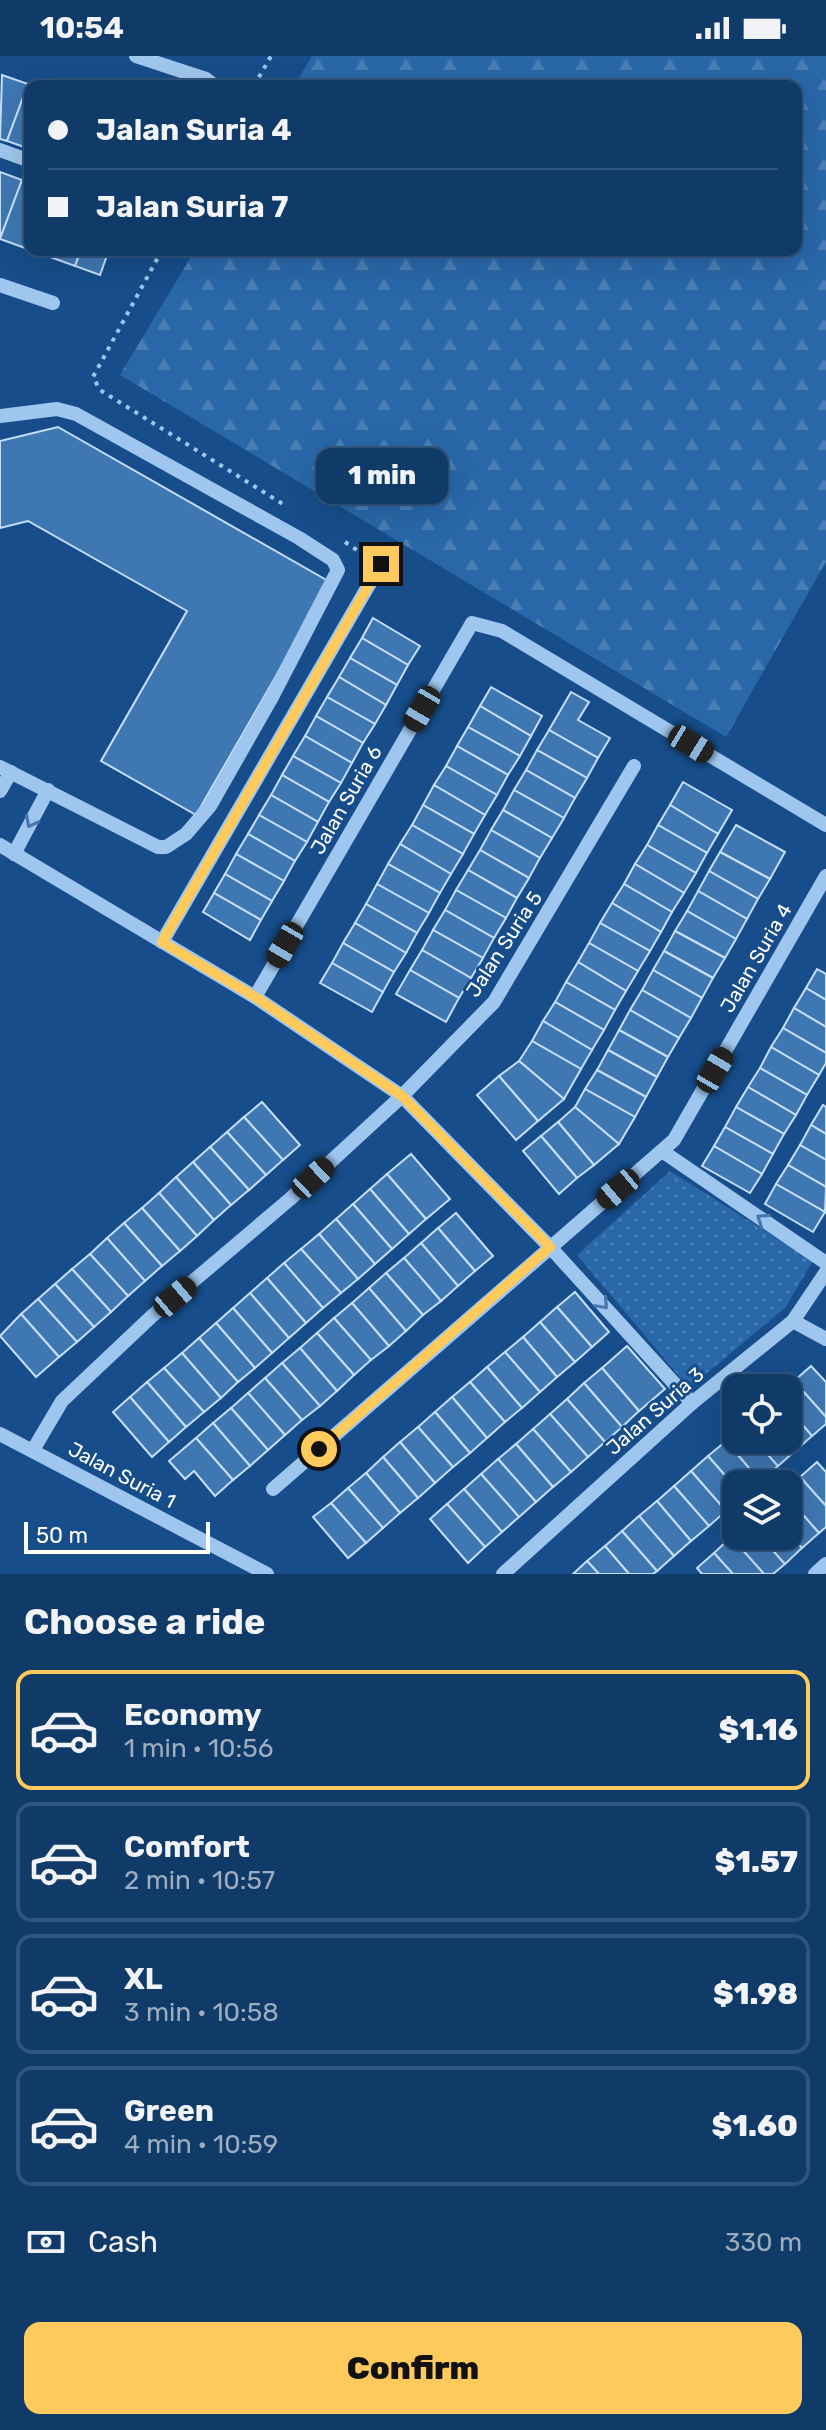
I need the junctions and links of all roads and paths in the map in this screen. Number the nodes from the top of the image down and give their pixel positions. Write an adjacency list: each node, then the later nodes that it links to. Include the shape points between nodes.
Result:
1 (136, 56): 3 (street)
2 (271, 56): 4 (path)
3 (207, 80)
4 (257, 80)
5 (0, 150): 6 (street)
6 (24, 159)
7 (159, 256): 11 (path, via 93,377 100,390)
8 (0, 285): 9 (street)
9 (53, 303)
10 (0, 416): 17 (street, via 57,409 76,414 299,538 333,560 338,570 210,806 186,834 158,847)
11 (295, 511)
12 (334, 535): 13 (path)
13 (360, 552)
14 (381, 564): 23 (street)
15 (634, 766): 25 (street, Jalan Suria 5, via 494,1002)
16 (5, 770): 17 (street); 18 (street)
17 (48, 790): 21 (street, one-way to 21)
18 (0, 791)
19 (826, 825): 24 (street, Jalan Suria 6, via 502,631 472,623)
20 (0, 845): 21 (street)
21 (14, 854): 23 (street)
22 (826, 876): 26 (street, Jalan Suria 4, via 674,1140)
23 (162, 942): 24 (street)
24 (255, 997): 25 (street)
25 (402, 1096): 27 (street); 34 (street, Jalan Suria 5, via 62,1401)
26 (662, 1151): 27 (street, Jalan Suria 4); 28 (street, one-way to 26)
27 (550, 1247): 32 (street, one-way to 32); 35 (street, Jalan Suria 4)
28 (826, 1263)
29 (826, 1272): 30 (street, Jalan Suria 3)
30 (793, 1321): 31 (street); 32 (street, Jalan Suria 3)
31 (826, 1339)
32 (692, 1403): 38 (street, Jalan Suria 3)
33 (0, 1434): 34 (street, Jalan Suria 1)
34 (33, 1450): 37 (street, Jalan Suria 1)
35 (273, 1489)
36 (826, 1564): 39 (street)
37 (267, 1574)
38 (503, 1574)
39 (815, 1574)

